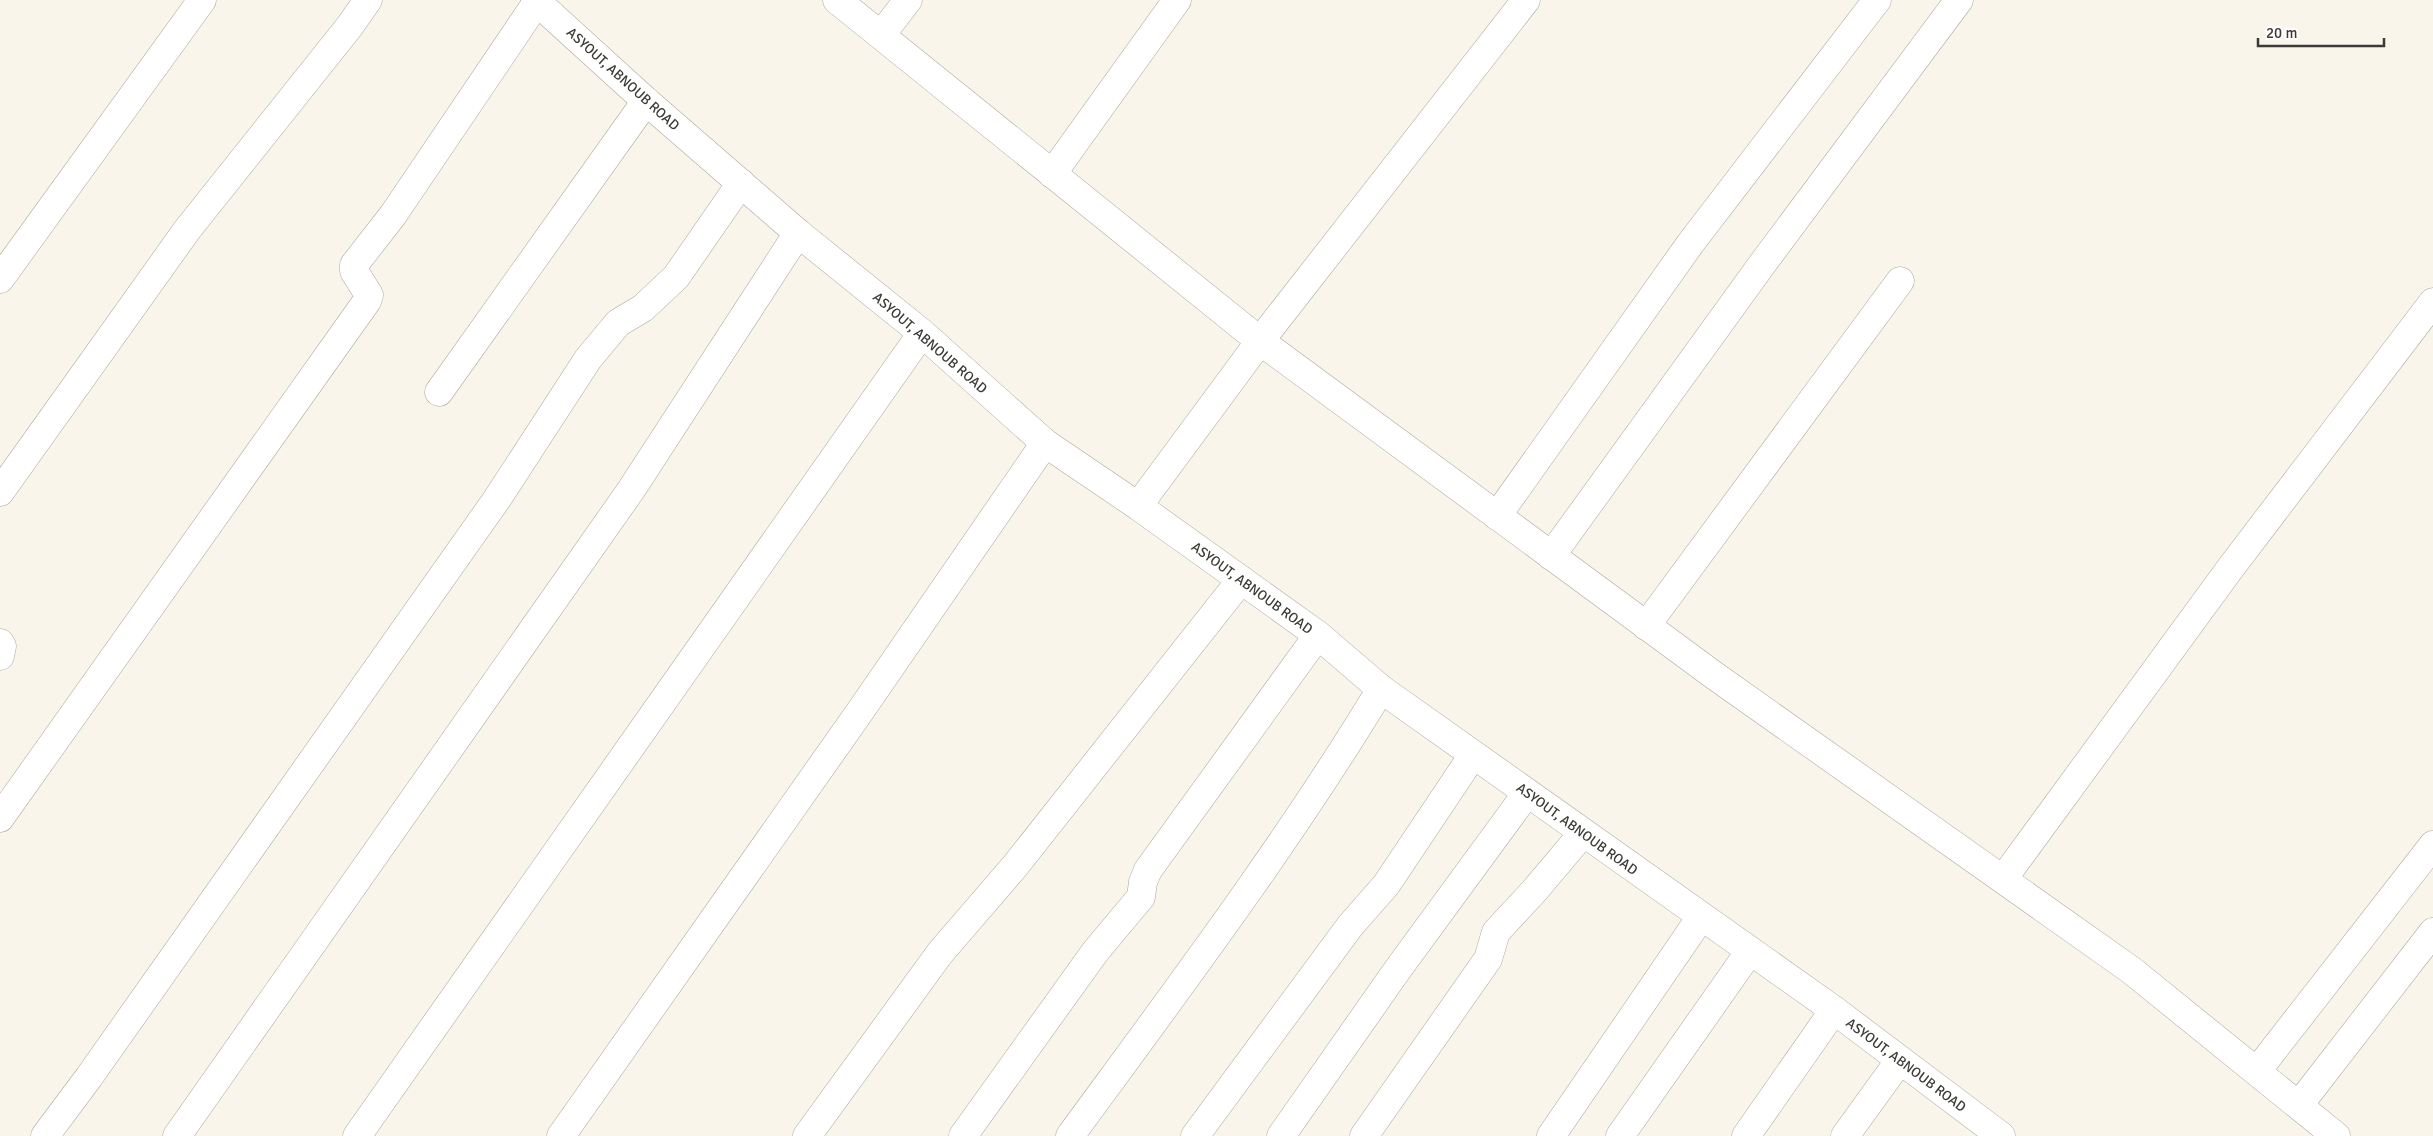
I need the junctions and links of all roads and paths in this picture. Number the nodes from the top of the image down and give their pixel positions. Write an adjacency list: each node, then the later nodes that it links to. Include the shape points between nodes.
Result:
1 (202, 0): 15 (street)
2 (368, 0): 22 (street, via 187,230)
3 (837, 0): 10 (street)
4 (908, 0): 10 (street)
5 (1177, 0): 12 (street)
6 (1526, 0): 19 (street)
7 (1877, 0): 24 (street, via 1690,244)
8 (1959, 0): 25 (street)
9 (536, 1): 11 (street, ASYOUT, ABNOUB ROAD); 34 (street, via 392,215 354,265 354,271 369,294 368,300)
10 (881, 35): 12 (street)
11 (646, 101): 13 (street, ASYOUT, ABNOUB ROAD); 20 (street)
12 (1052, 174): 19 (street)
13 (740, 183): 14 (street, ASYOUT, ABNOUB ROAD); 45 (street, via 676,277 643,308 618,323 588,359 497,499)
14 (798, 234): 18 (street, ASYOUT, ABNOUB ROAD); 46 (street, via 631,490)
15 (0, 279)
16 (1900, 281): 27 (street)
17 (2433, 302): 37 (street, via 2229,570)
18 (922, 333): 21 (street, ASYOUT, ABNOUB ROAD); 47 (street)
19 (1260, 341): 23 (street); 24 (street)
20 (440, 392)
21 (1044, 443): 23 (street, ASYOUT, ABNOUB ROAD); 48 (street, via 838,743)
22 (0, 492)
23 (1138, 506): 26 (street, ASYOUT, ABNOUB ROAD)
24 (1496, 516): 25 (street)
25 (1551, 556): 27 (street)
26 (1241, 580): 28 (street, ASYOUT, ABNOUB ROAD); 49 (street, via 1015,866 940,953)
27 (1646, 626): 37 (street)
28 (1318, 635): 31 (street, ASYOUT, ABNOUB ROAD); 50 (street, via 1148,870 1141,897 1095,952)
29 (0, 643): 30 (street)
30 (0, 656)
31 (1381, 689): 32 (street, ASYOUT, ABNOUB ROAD); 51 (street, via 1317,790)
32 (1473, 754): 33 (street, ASYOUT, ABNOUB ROAD); 52 (street, via 1386,885 1350,926)
33 (1527, 793): 35 (street, ASYOUT, ABNOUB ROAD); 53 (street)
34 (0, 818)
35 (1583, 833): 38 (street, ASYOUT, ABNOUB ROAD); 54 (street, via 1496,932 1488,959)
36 (2433, 845): 43 (street)
37 (2003, 879): 43 (street, via 2131,970)
38 (1701, 917): 40 (street, ASYOUT, ABNOUB ROAD); 55 (street)
39 (2433, 932): 44 (street)
40 (1750, 951): 41 (street, ASYOUT, ABNOUB ROAD); 56 (street)
41 (1834, 1010): 42 (street, ASYOUT, ABNOUB ROAD); 57 (street)
42 (1900, 1060): 58 (street); 59 (street, ASYOUT, ABNOUB ROAD)
43 (2257, 1070): 44 (street)
44 (2299, 1105): 60 (street)
45 (45, 1136)
46 (178, 1136)
47 (357, 1136)
48 (561, 1136)
49 (807, 1136)
50 (963, 1136)
51 (1070, 1136)
52 (1195, 1136)
53 (1281, 1136)
54 (1364, 1136)
55 (1551, 1136)
56 (1620, 1136)
57 (1746, 1136)
58 (1845, 1136)
59 (2001, 1136)
60 (2336, 1136)

